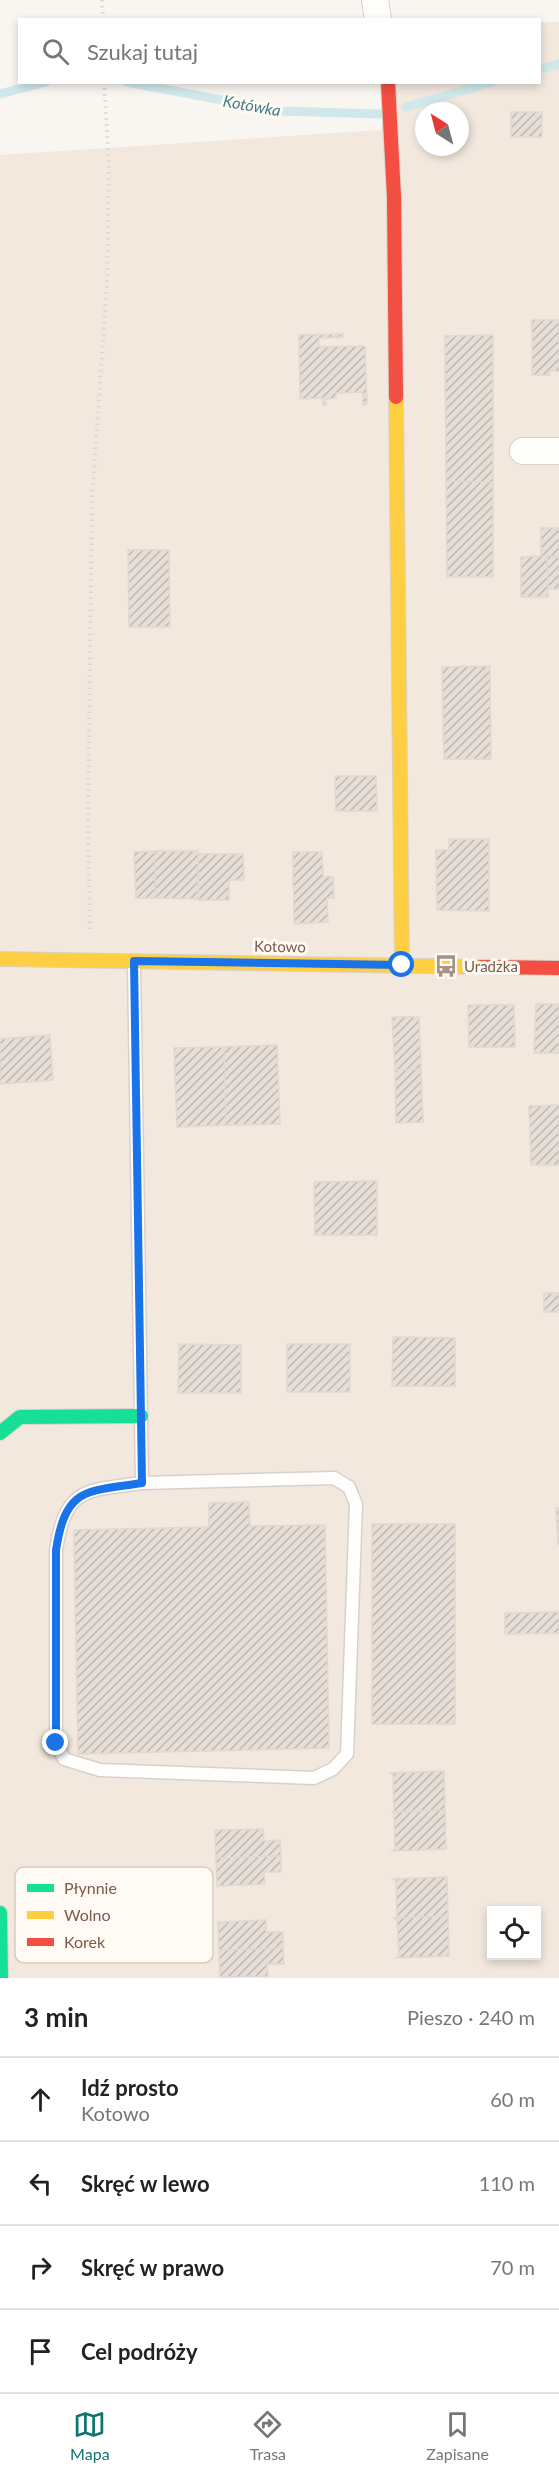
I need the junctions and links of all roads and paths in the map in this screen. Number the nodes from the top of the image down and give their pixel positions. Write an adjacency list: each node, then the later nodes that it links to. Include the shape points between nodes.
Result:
1 (102, 0): 3 (path)
2 (375, 0): 4 (street)
3 (103, 18)
4 (378, 18)
5 (104, 84): 10 (path, via 109,162 107,284 92,497 88,831)
6 (388, 84): 12 (street, via 394,197)
7 (523, 451): 8 (street)
8 (559, 451)
9 (0, 959): 10 (street, Kotowo)
10 (91, 960): 11 (street, Kotowo)
11 (134, 961): 12 (street, Kotowo); 14 (lane)
12 (402, 965): 13 (street, Kotowo)
13 (559, 968)
14 (141, 1416): 15 (street, via 20,1417); 16 (lane)
15 (0, 1433)
16 (142, 1483): 16 (lane, via 86,1492 67,1508 60,1523 56,1550 56,1743 64,1759 100,1770 314,1778 333,1769 347,1754 356,1504 349,1487 334,1478)
17 (0, 1913): 18 (street)
18 (1, 1978)

